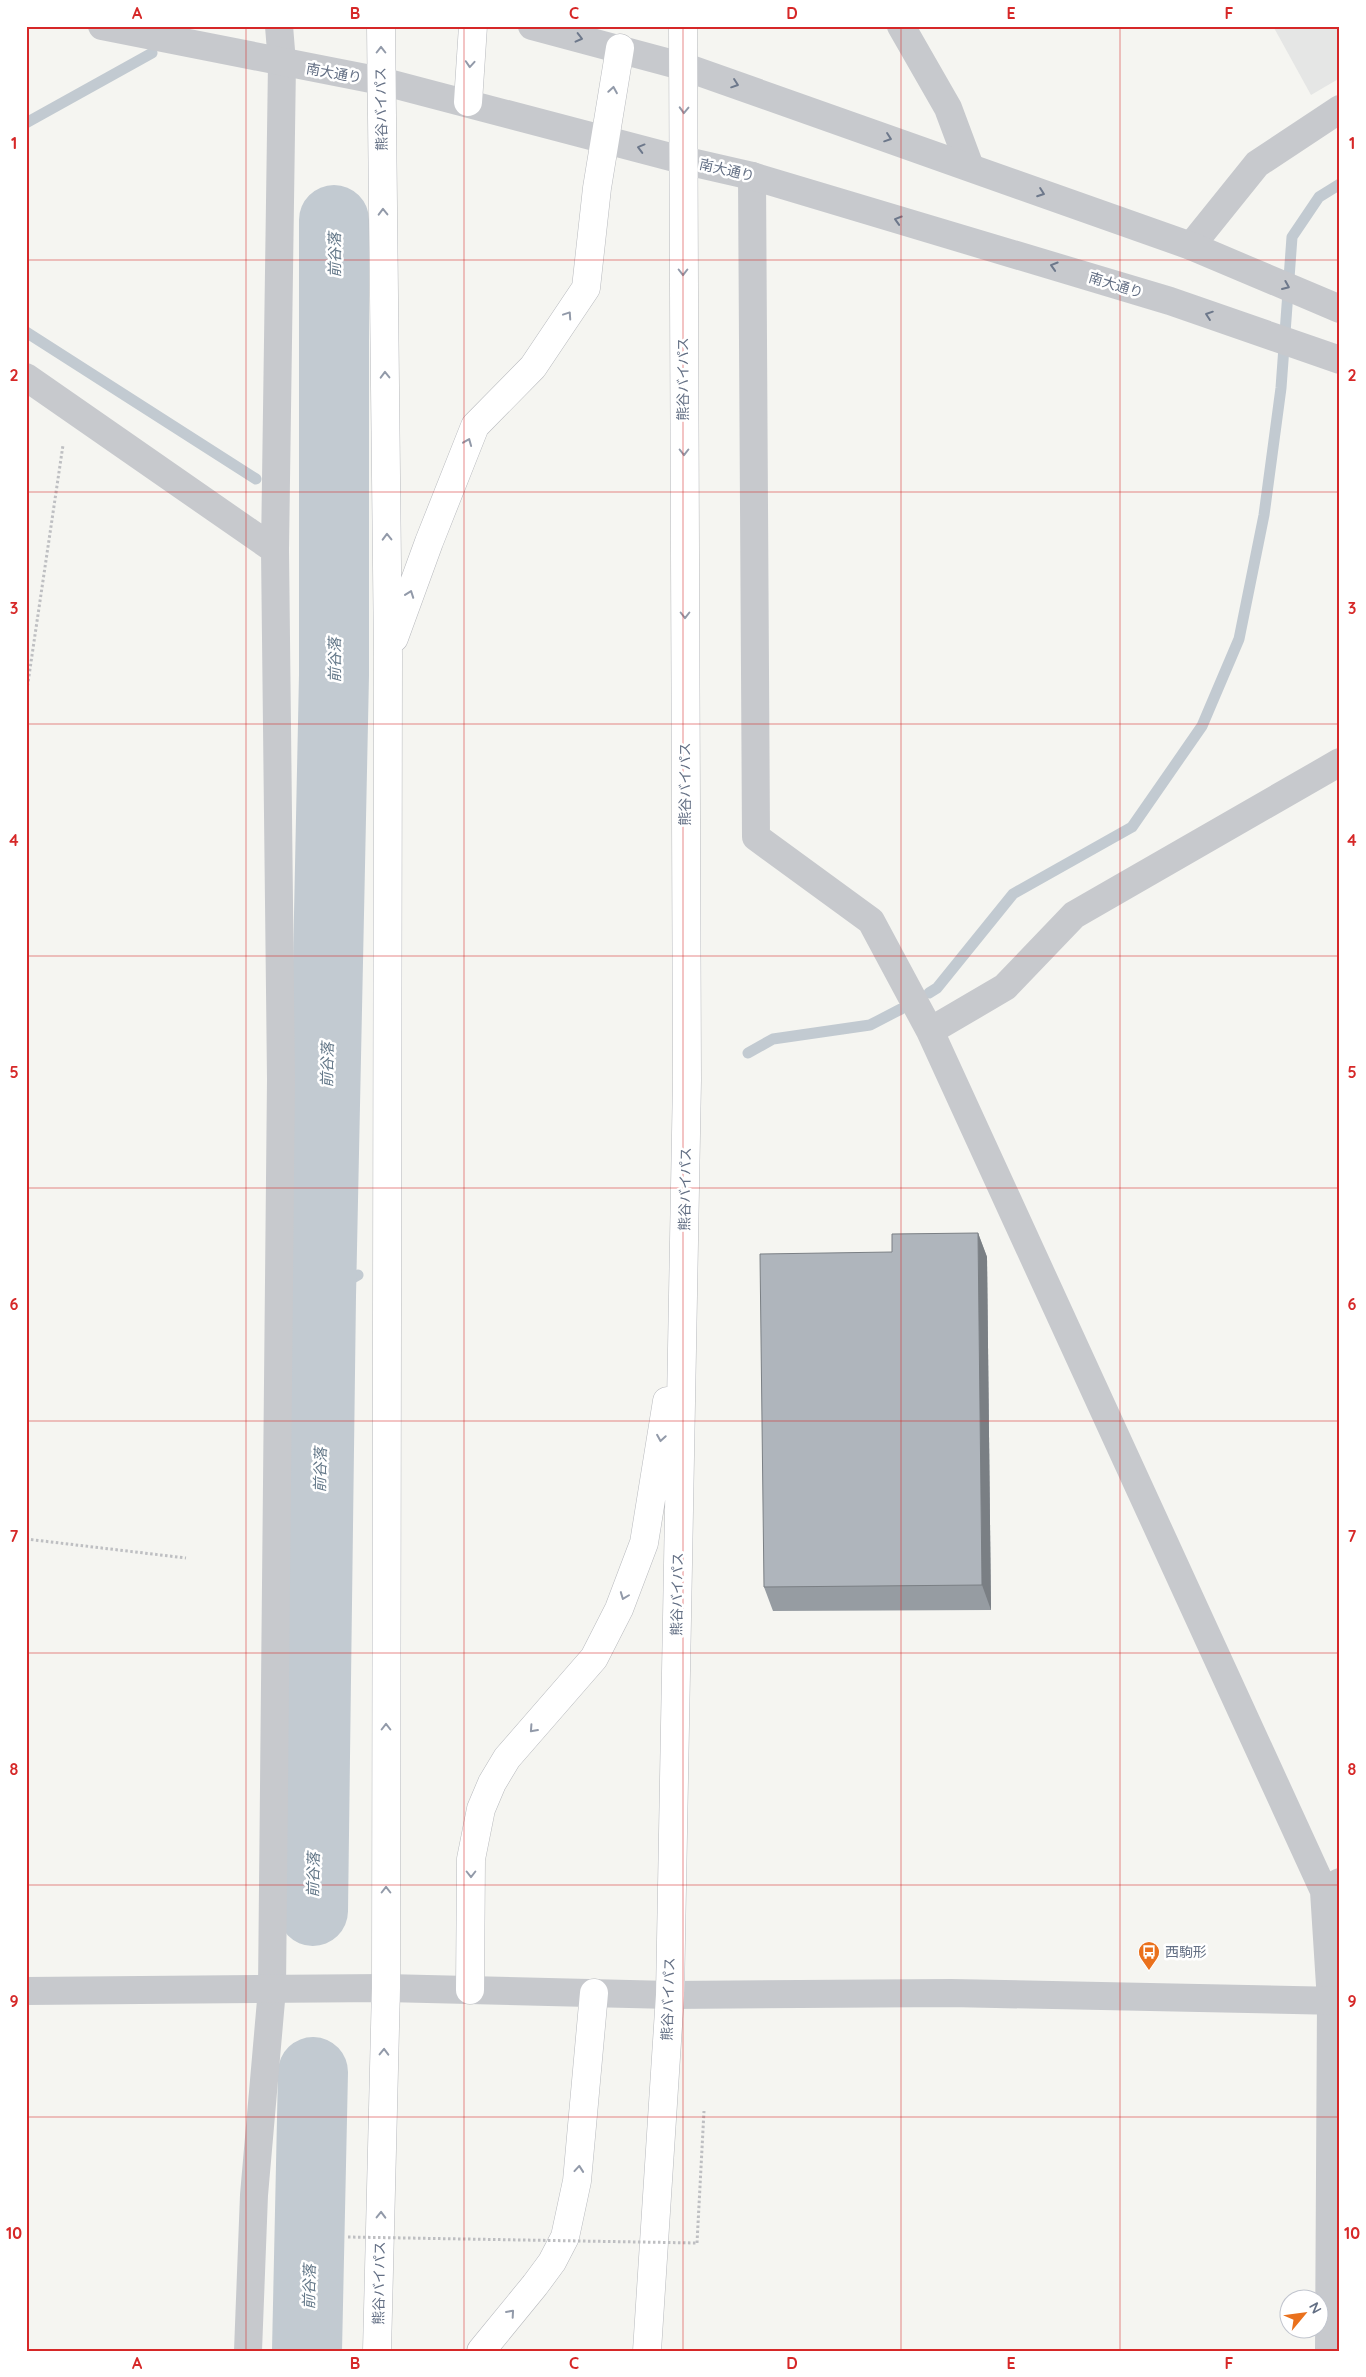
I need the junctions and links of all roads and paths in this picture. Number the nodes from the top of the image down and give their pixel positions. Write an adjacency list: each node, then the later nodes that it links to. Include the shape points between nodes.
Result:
1 (102, 26): 9 (street, 南大通り)
2 (279, 26): 9 (street)
3 (380, 26): 11 (highway, 熊谷バイパス, one-way to 3)
4 (473, 26): 12 (highway, one-way to 12)
5 (532, 26): 8 (street, one-way to 8)
6 (683, 26): 10 (highway, 熊谷バイパス)
7 (901, 26): 16 (street, via 948,108)
8 (620, 48): 10 (street); 14 (highway, one-way to 8)
9 (282, 64): 11 (street, 南大通り); 23 (street)
10 (685, 67): 15 (highway, 熊谷バイパス, one-way to 15); 16 (street, one-way to 16)
11 (381, 81): 12 (street, 南大通り); 24 (highway, 熊谷バイパス, one-way to 11)
12 (468, 102): 14 (street, 南大通り)
13 (1340, 108): 18 (street, via 1257,164)
14 (605, 139): 15 (street, 南大通り, one-way to 14); 24 (highway, one-way to 14, via 474,426 533,367 586,288)
15 (682, 160): 17 (street, 南大通り); 28 (highway, 熊谷バイパス, one-way to 28, via 687,1060)
16 (970, 167): 18 (street, one-way to 18)
17 (752, 176): 20 (street, 南大通り, one-way to 17, via 1170,301); 27 (street, via 756,837 871,921)
18 (1191, 246): 19 (street, one-way to 19)
19 (1340, 309)
20 (1340, 360)
21 (26, 376): 22 (street)
22 (69, 408): 23 (street); 25 (path)
23 (275, 550): 33 (street, via 282,1079)
24 (388, 656): 32 (highway, 熊谷バイパス, one-way to 24)
25 (26, 696)
26 (1340, 762): 27 (street, via 1074,915 1005,987)
27 (930, 1030): 31 (street)
28 (682, 1304): 34 (highway, one-way to 34, via 644,1543 619,1609 594,1658 507,1758 481,1809 471,1860); 37 (highway, 熊谷バイパス)
29 (26, 1539): 30 (path)
30 (186, 1558)
31 (1332, 1886): 38 (street)
32 (386, 1988): 33 (street); 34 (street); 42 (highway, 熊谷バイパス, one-way to 32)
33 (272, 1989): 35 (street); 41 (street, via 254,2195)
34 (470, 1990): 36 (street)
35 (26, 1991)
36 (594, 1993): 37 (street); 43 (highway, one-way to 36, via 552,2262 565,2237 577,2181)
37 (670, 1995): 38 (street, via 951,1993); 44 (highway, 熊谷バイパス)
38 (1335, 2001): 45 (street)
39 (704, 2111): 40 (path, bridge, via 697,2243)
40 (348, 2237)
41 (248, 2351)
42 (377, 2351)
43 (481, 2351)
44 (647, 2351)
45 (1330, 2351)

